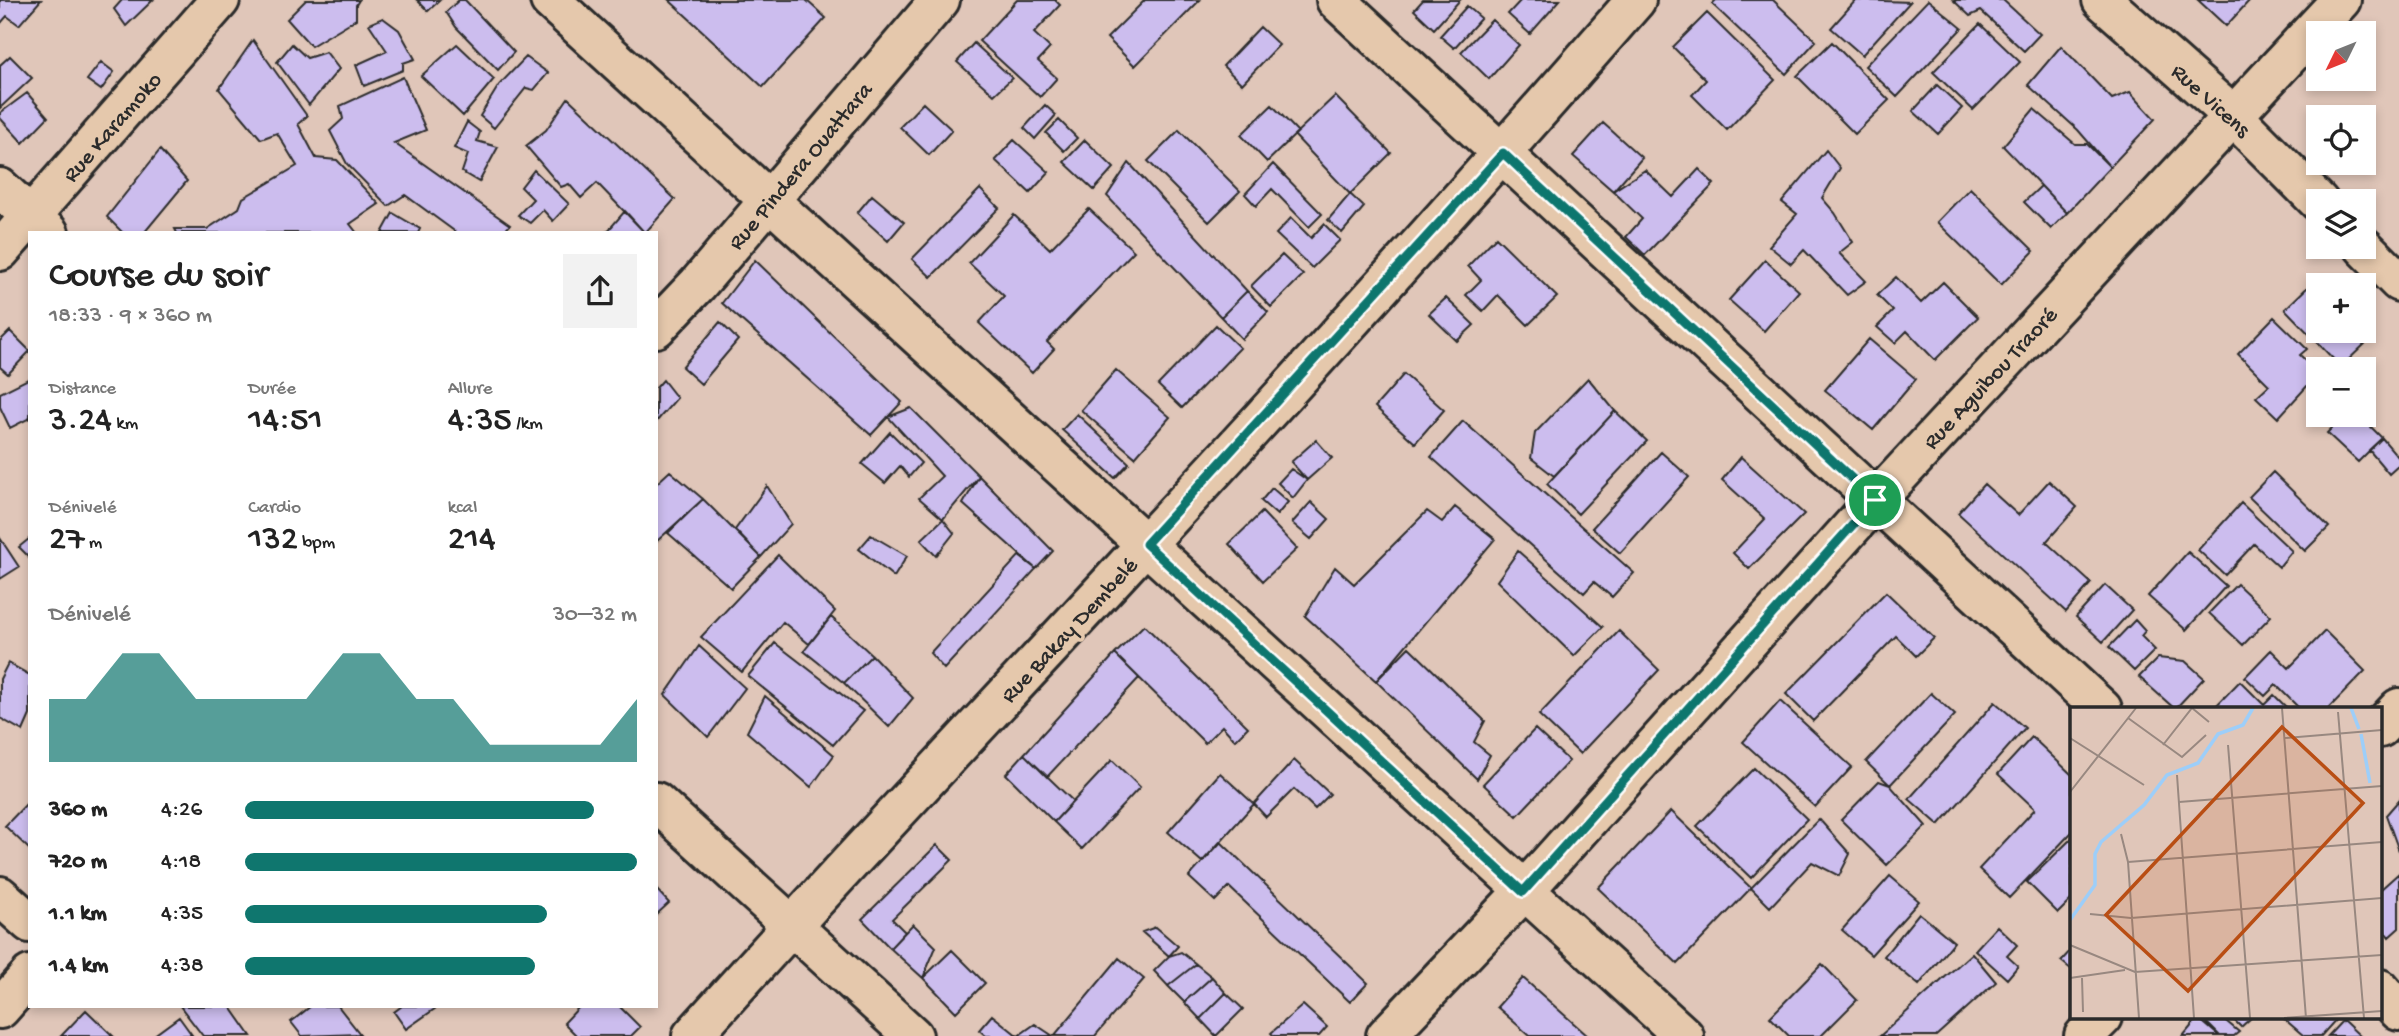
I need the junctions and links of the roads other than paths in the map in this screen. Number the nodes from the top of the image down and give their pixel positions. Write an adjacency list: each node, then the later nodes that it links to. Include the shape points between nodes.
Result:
1 (220, 0): 13 (street, Rue Karamoko)
2 (551, 0): 12 (street)
3 (940, 0): 12 (street, Rue Pindera Ouattara)
4 (1336, 0): 9 (street)
5 (1636, 0): 9 (street, Rue Bakay Dembelé)
6 (2102, 0): 8 (street, Rue Vicens)
7 (2341, 0): 8 (street, Rue Aguibou Traoré)
8 (2232, 115): 11 (street, Rue Vicens); 19 (street, Rue Aguibou Traoré)
9 (1503, 153): 19 (street); 20 (street, Rue Bakay Dembelé)
10 (0, 188): 13 (street)
11 (2306, 189)
12 (768, 200): 18 (street, Rue Pindera Ouattara); 20 (street)
13 (40, 224)
14 (28, 232): 15 (street, Rue Karamoko)
15 (0, 251)
16 (2376, 259): 17 (street)
17 (2399, 282)
18 (658, 326)
19 (1875, 500): 21 (street); 25 (street, Rue Aguibou Traoré)
20 (1146, 544): 25 (street); 28 (street, Rue Bakay Dembelé)
21 (2100, 707)
22 (2399, 708): 23 (street)
23 (2382, 726)
24 (658, 804): 28 (street)
25 (1523, 892): 36 (street, Rue Aguibou Traoré); 37 (street)
26 (0, 896): 27 (street)
27 (28, 921)
28 (791, 925): 34 (street, Rue Bakay Dembelé); 35 (street)
29 (28, 977): 31 (street)
30 (2382, 991): 32 (street)
31 (0, 1009)
32 (2399, 1011)
33 (2102, 1018): 38 (street)
34 (692, 1036)
35 (914, 1036)
36 (1386, 1036)
37 (1684, 1036)
38 (2084, 1036)

